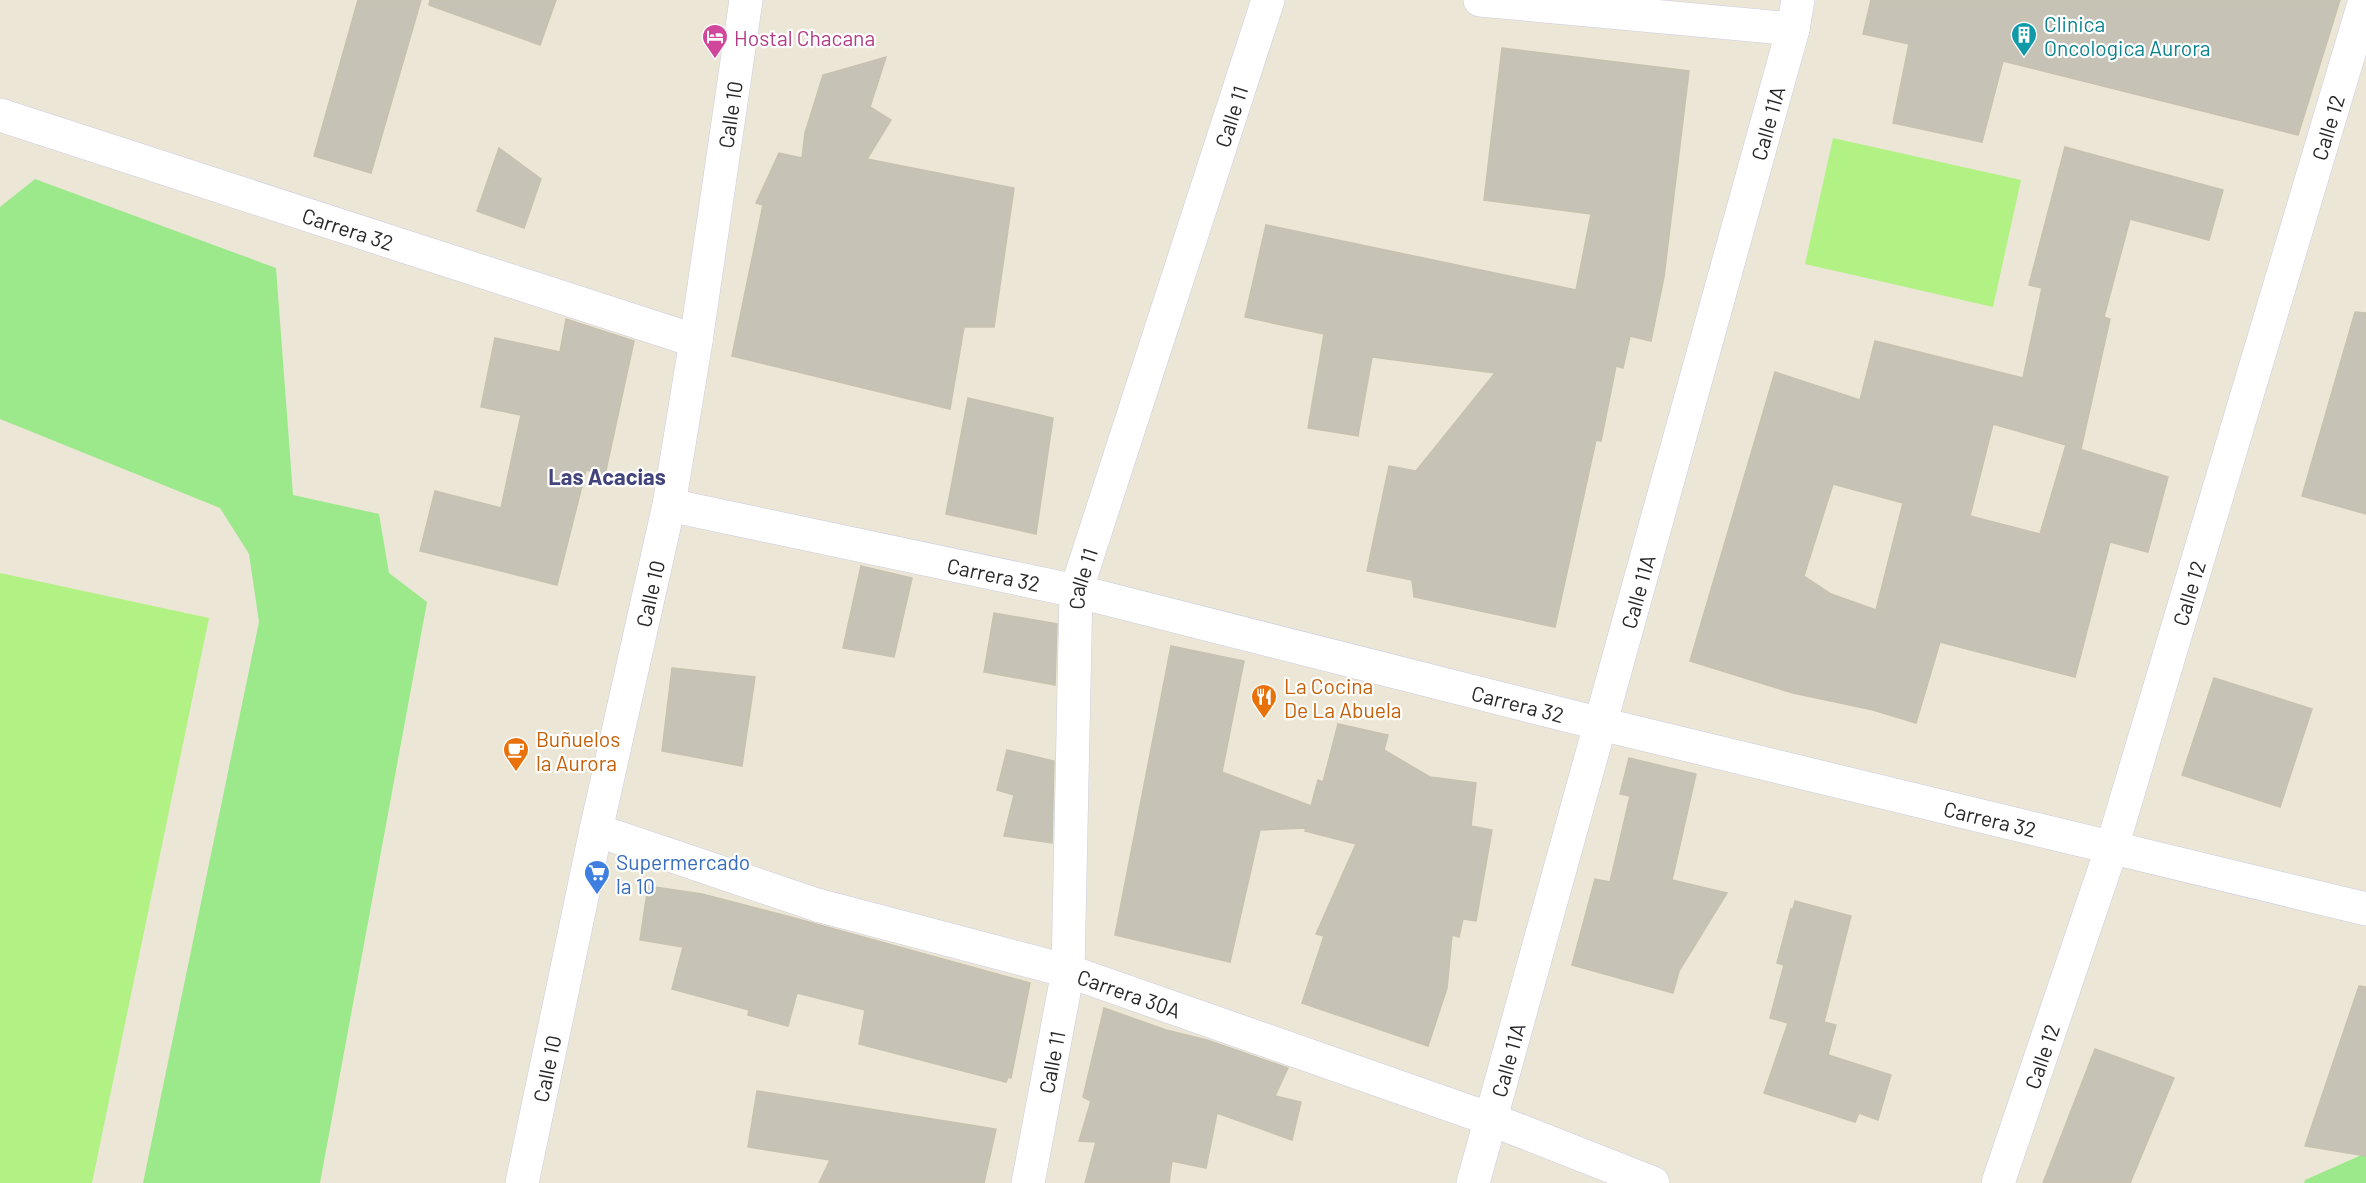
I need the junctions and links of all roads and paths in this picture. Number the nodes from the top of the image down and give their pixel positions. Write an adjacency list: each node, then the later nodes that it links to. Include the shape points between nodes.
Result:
1 (746, 0): 7 (street, Calle 10)
2 (1268, 0): 9 (street, Calle 11)
3 (1480, 0): 5 (street)
4 (2365, 0): 12 (street, Calle 12)
5 (1795, 14): 10 (street, Calle 11A)
6 (0, 115): 7 (street, Carrera 32)
7 (696, 341): 8 (street, Calle 10)
8 (669, 505): 9 (street, Carrera 32); 11 (street, Calle 10)
9 (1076, 591): 10 (street, Carrera 32); 14 (street, Calle 11)
10 (1600, 724): 12 (street, Carrera 32); 15 (street, Calle 11A)
11 (596, 830): 14 (street, Carrera 30A, via 817,905); 16 (street, Calle 10)
12 (2112, 847): 13 (street, Carrera 32); 20 (street, Calle 12)
13 (2366, 909)
14 (1068, 970): 15 (street, Carrera 30A); 17 (street, Calle 11)
15 (1490, 1119): 18 (street, Calle 11A); 19 (street, Carrera 30A)
16 (522, 1183)
17 (1028, 1183)
18 (1473, 1183)
19 (1653, 1183)
20 (1998, 1183)

